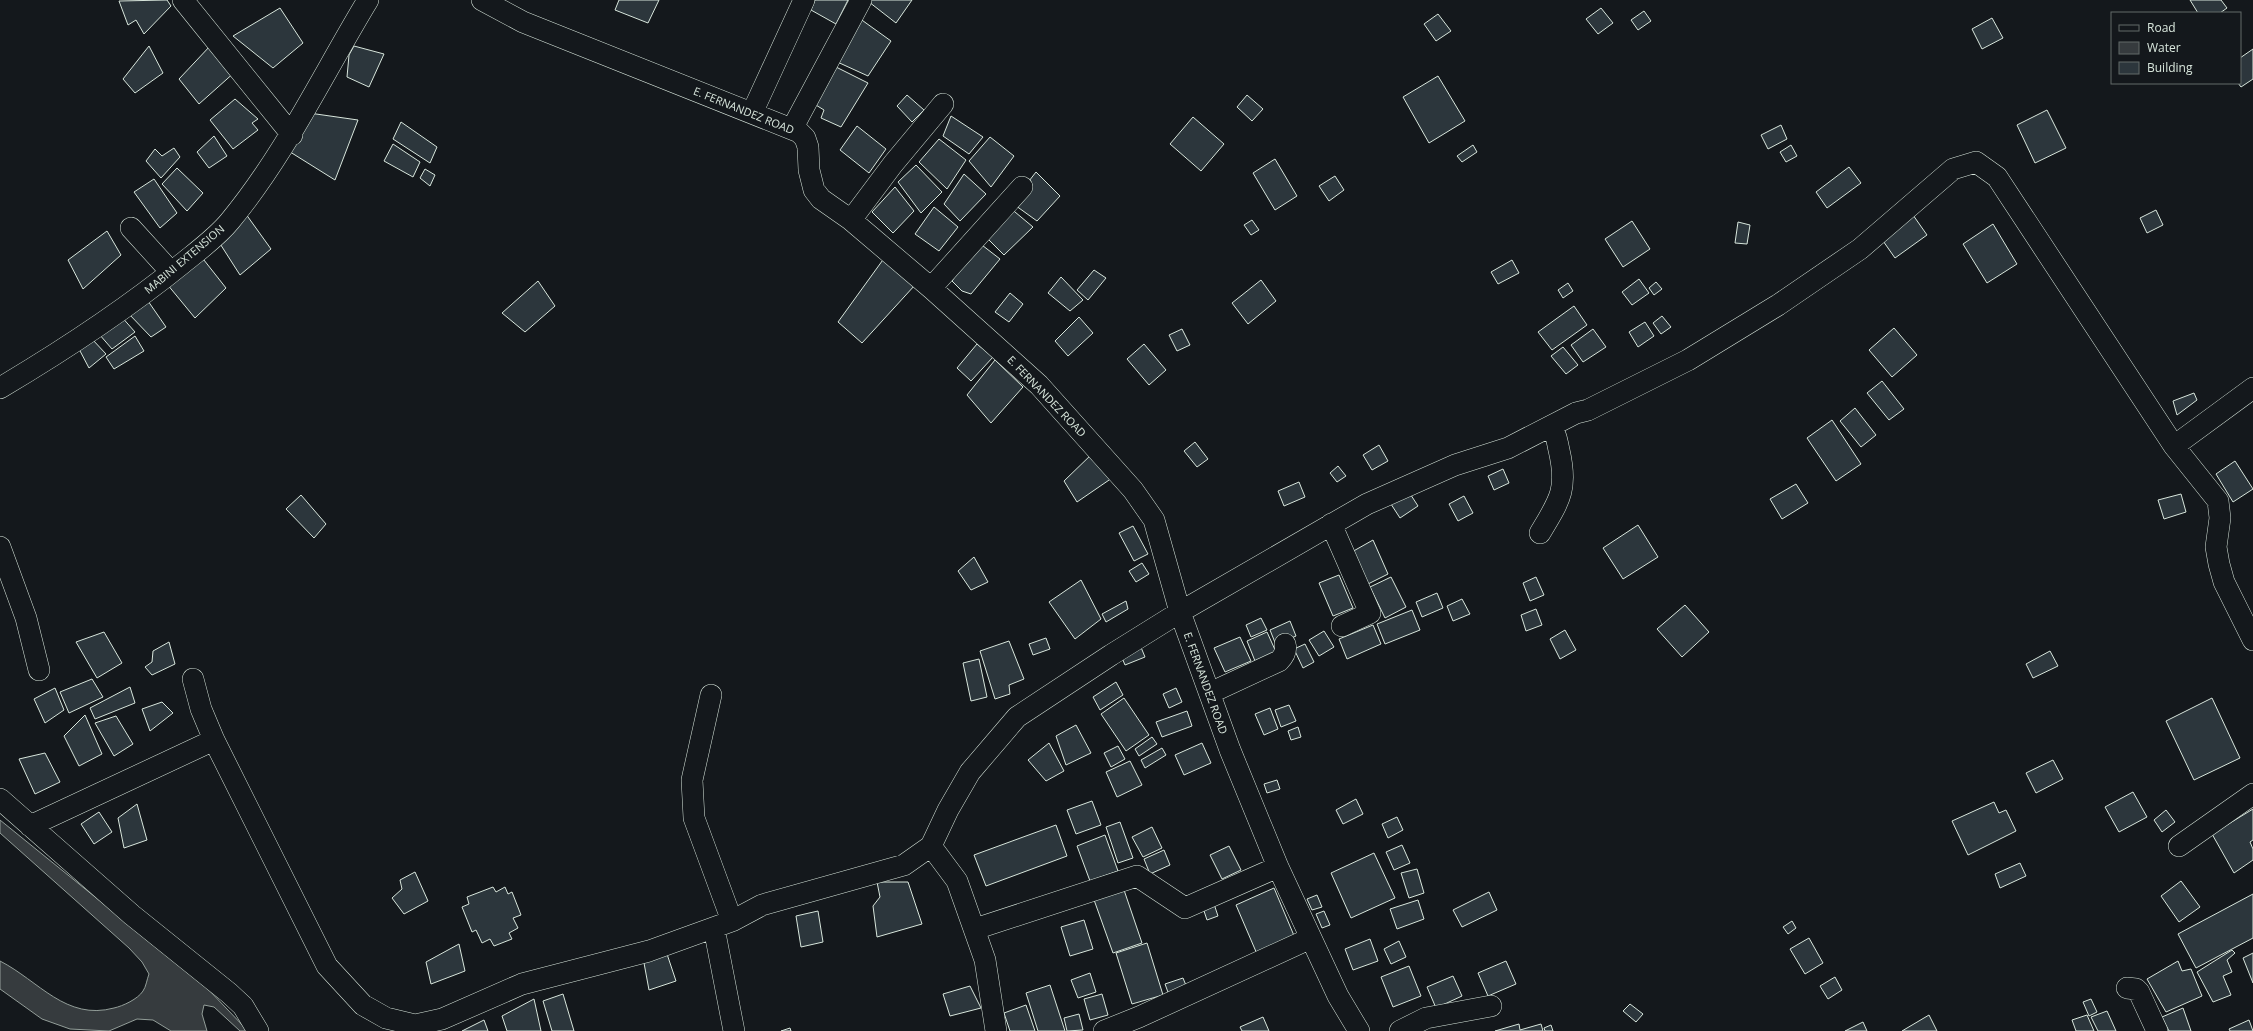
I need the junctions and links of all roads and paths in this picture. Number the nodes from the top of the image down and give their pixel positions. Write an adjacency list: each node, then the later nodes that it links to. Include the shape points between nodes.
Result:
1 (183, 0): 9 (street)
2 (482, 0): 7 (street, E. FERNANDEZ ROAD, via 523,22)
3 (804, 0): 7 (street)
4 (861, 0): 8 (street)
5 (364, 2): 9 (street, MABINI EXTENSION)
6 (943, 104): 11 (street)
7 (752, 113): 8 (street, E. FERNANDEZ ROAD)
8 (792, 129): 11 (street, E. FERNANDEZ ROAD, via 805,138 814,190 821,199)
9 (292, 135): 13 (street, MABINI EXTENSION, via 230,222)
10 (1022, 187): 14 (street)
11 (851, 220): 14 (street, E. FERNANDEZ ROAD)
12 (131, 228): 13 (street)
13 (171, 272): 15 (street, MABINI EXTENSION, via 74,343)
14 (931, 288): 22 (street, E. FERNANDEZ ROAD, via 1039,386 1133,490 1154,520)
15 (0, 388)
16 (2253, 388): 18 (street)
17 (1552, 427): 18 (street, via 1576,412 1588,410 1688,360 1778,305 1860,248 1953,169 1976,162 1997,177); 19 (street, via 1508,448 1408,484); 20 (street, via 1564,468 1563,490)
18 (2174, 446): 24 (street, via 2218,501 2220,518 2216,547 2219,564 2224,582)
19 (1331, 524): 22 (street); 23 (street, via 1370,613)
20 (1540, 533)
21 (0, 547): 26 (street, via 26,618)
22 (1180, 612): 28 (street, E. FERNANDEZ ROAD); 34 (street, via 1017,717 970,772)
23 (1342, 626)
24 (2253, 640)
25 (1285, 644): 28 (street, via 1284,656 1279,661)
26 (39, 670)
27 (193, 679): 30 (street, via 201,709)
28 (1210, 693): 36 (street, E. FERNANDEZ ROAD, via 1230,750)
29 (711, 695): 37 (street, via 692,780 694,818)
30 (214, 740): 33 (street); 42 (street, via 327,966 363,1006 386,1018 415,1025)
31 (2253, 794): 35 (street)
32 (0, 799): 33 (street)
33 (30, 826): 43 (street, via 132,915 229,993 243,1006)
34 (931, 846): 37 (street, via 904,865 762,905); 38 (street, via 957,881)
35 (2179, 846)
36 (1278, 867): 38 (street, via 1185,908 1137,876); 39 (street, E. FERNANDEZ ROAD)
37 (723, 925): 42 (street, via 649,951 522,984); 44 (street)
38 (974, 929): 45 (street, via 985,960)
39 (1310, 938): 46 (street); 47 (street, E. FERNANDEZ ROAD, via 1338,996)
40 (2127, 988): 49 (street, via 2139,992)
41 (1491, 1006): 48 (street, via 1426,1018)
42 (444, 1025)
43 (258, 1031)
44 (734, 1031)
45 (996, 1031)
46 (1104, 1031)
47 (1359, 1031)
48 (1400, 1031)
49 (2157, 1031)

